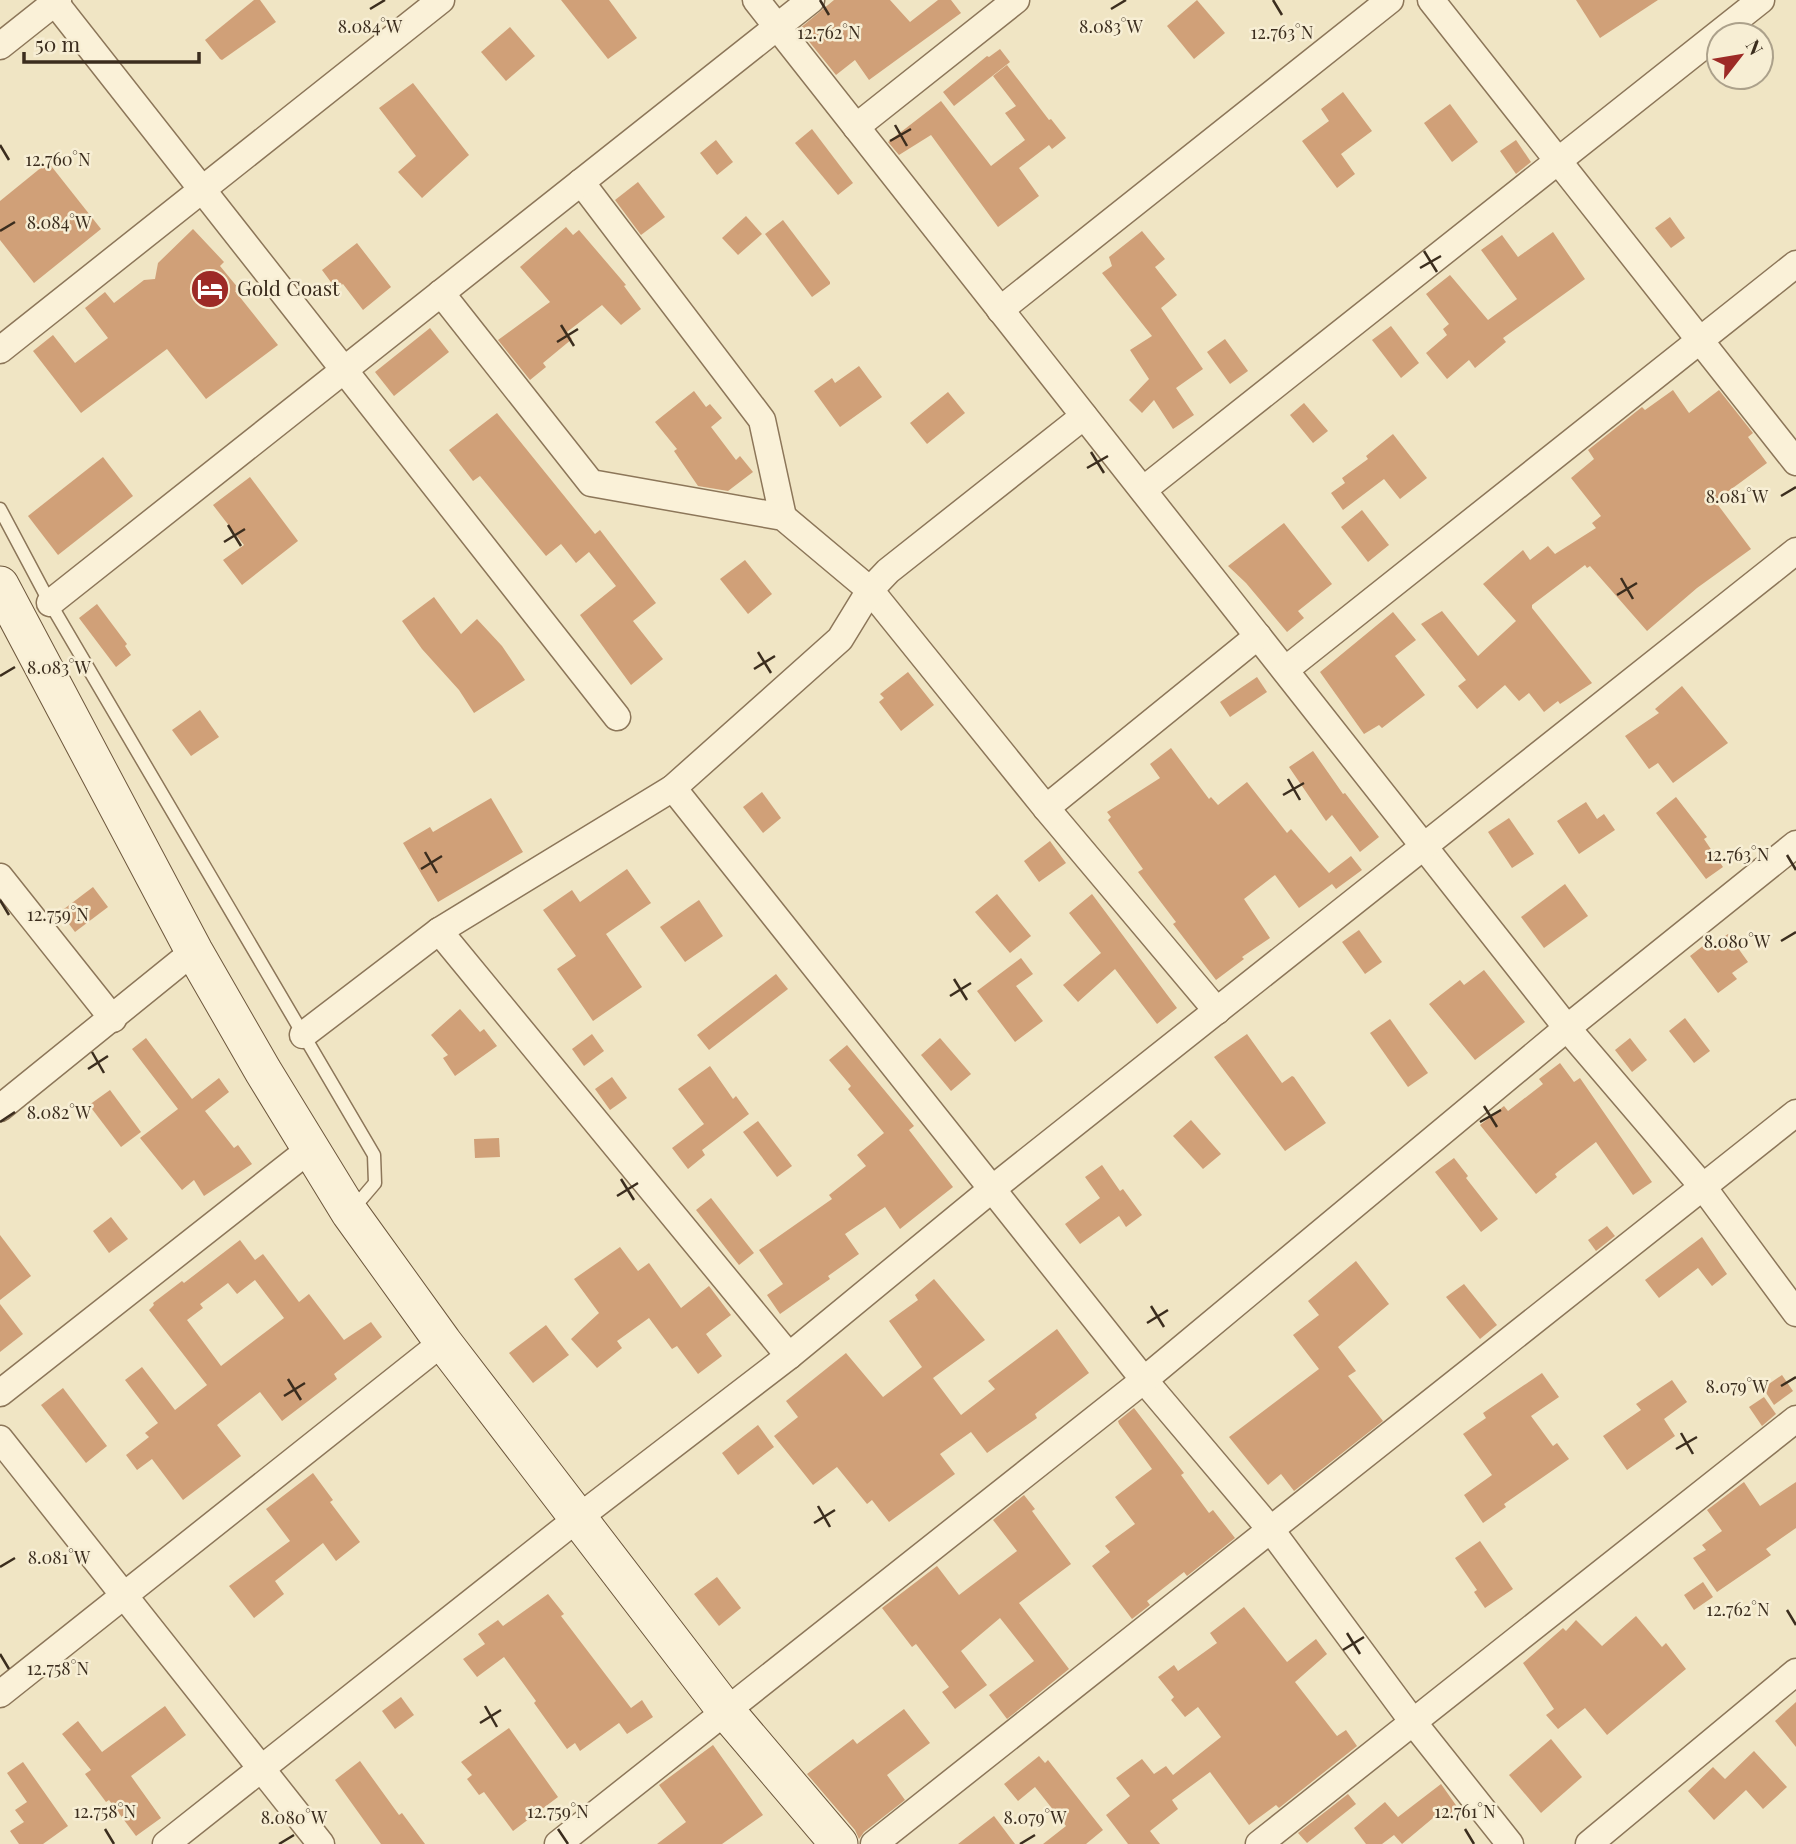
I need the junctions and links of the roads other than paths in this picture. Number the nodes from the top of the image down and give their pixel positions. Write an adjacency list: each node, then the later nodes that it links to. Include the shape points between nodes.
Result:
1 (441, 0): 14 (street)
2 (756, 0): 9 (street)
3 (811, 0): 9 (street)
4 (1016, 0): 11 (street)
5 (1390, 0): 17 (street)
6 (1431, 0): 12 (street)
7 (1761, 0): 12 (street)
8 (56, 1): 10 (street); 14 (street)
9 (777, 27): 11 (street); 13 (street)
10 (0, 46)
11 (856, 127): 17 (street)
12 (1558, 160): 18 (street); 23 (street)
13 (581, 183): 16 (street); 25 (street, via 762,420)
14 (203, 189): 19 (street); 20 (street)
15 (1796, 264): 18 (street)
16 (441, 293): 20 (street); 25 (street, via 591,483)
17 (1000, 310): 21 (street)
18 (1700, 340): 22 (street); 31 (street)
19 (0, 349)
20 (345, 369): 29 (street); 32 (street)
21 (1084, 415): 23 (street); 28 (street)
22 (1796, 462)
23 (1143, 490): 30 (street)
24 (0, 509): 29 (lane)
25 (783, 517): 28 (street)
26 (1796, 551): 36 (street)
27 (0, 585): 39 (main road)
28 (870, 590): 33 (street, via 840,639); 34 (street)
29 (50, 603): 43 (lane)
30 (1258, 636): 31 (street); 34 (street)
31 (1285, 670): 36 (street)
32 (617, 717)
33 (673, 789): 38 (street); 48 (street)
34 (1046, 808): 40 (street)
35 (1796, 844): 42 (street)
36 (1424, 846): 40 (street); 42 (street)
37 (0, 877): 41 (street)
38 (439, 931): 43 (street); 52 (street)
39 (194, 951): 41 (street); 46 (main road)
40 (1217, 1011): 48 (street)
41 (113, 1019): 44 (street)
42 (1567, 1028): 47 (street); 53 (street)
43 (303, 1035): 49 (lane, via 374,1155 375,1183)
44 (0, 1108)
45 (1796, 1113): 47 (street)
46 (310, 1149): 49 (main road); 54 (street)
47 (1703, 1187): 50 (street); 58 (street)
48 (992, 1189): 52 (street); 53 (street)
49 (350, 1213): 51 (main road)
50 (1796, 1313)
51 (443, 1342): 57 (main road); 59 (street)
52 (789, 1356): 57 (street)
53 (1144, 1380): 58 (street); 62 (street)
54 (0, 1393)
55 (1796, 1419): 63 (street)
56 (0, 1439): 59 (street)
57 (578, 1518): 62 (main road); 64 (street)
58 (1271, 1530): 63 (street); 69 (street)
59 (125, 1595): 61 (street); 64 (street)
60 (1796, 1672): 72 (street)
61 (0, 1694)
62 (726, 1711): 67 (street); 68 (main road)
63 (1413, 1722): 70 (street); 71 (street)
64 (262, 1768): 65 (street); 66 (street)
65 (166, 1844)
66 (321, 1844)
67 (558, 1844)
68 (839, 1844)
69 (874, 1844)
70 (1259, 1844)
71 (1510, 1844)
72 (1589, 1844)

